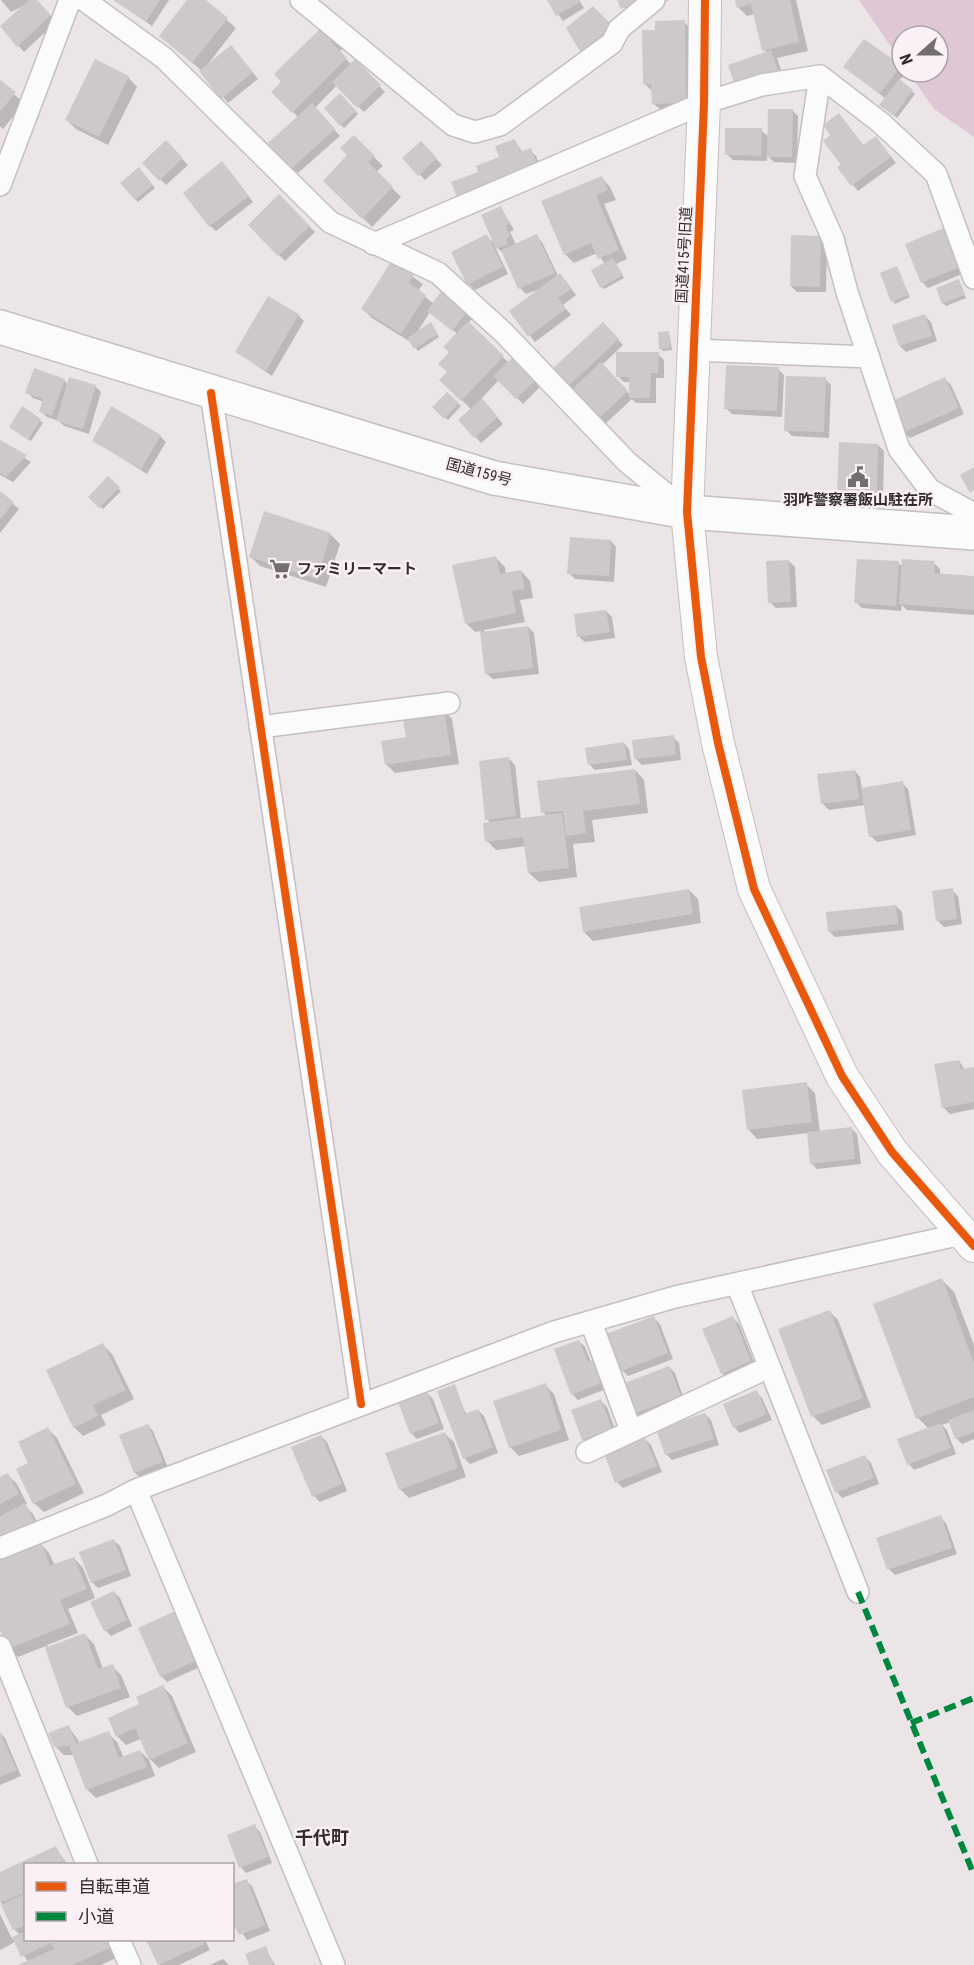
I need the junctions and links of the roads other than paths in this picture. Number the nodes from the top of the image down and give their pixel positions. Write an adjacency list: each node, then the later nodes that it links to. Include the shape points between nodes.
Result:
1 (301, 0): 2 (street, via 453,125 475,132 500,125 594,57 612,43 619,29)
2 (654, 0)
3 (705, 0): 6 (street, 国道415号旧道)
4 (69, 2): 7 (street); 8 (street, via 164,58 330,222)
5 (820, 76): 6 (street, via 762,85); 9 (street, via 881,123 936,174); 12 (street, via 805,176 833,238)
6 (704, 104): 8 (street); 11 (street, 国道415号旧道)
7 (0, 184)
8 (374, 244): 14 (street, via 438,273 504,333 627,462)
9 (974, 278)
10 (0, 327): 13 (highway, 国道159号)
11 (693, 350): 12 (street); 14 (street, 国道415号旧道)
12 (869, 357): 15 (street, via 899,449 930,490)
13 (211, 393): 14 (highway, 国道159号, via 494,478); 18 (street)
14 (687, 512): 16 (highway, 国道159号); 19 (street, 国道415号旧道, via 701,657 754,889 842,1076 892,1152)
15 (974, 514)
16 (974, 533)
17 (449, 702): 18 (street)
18 (260, 727): 23 (street)
19 (968, 1240): 20 (street)
20 (737, 1284): 21 (street, via 675,1297); 22 (street)
21 (591, 1322): 23 (street, via 554,1332); 24 (street)
22 (769, 1366): 24 (street); 28 (street)
23 (361, 1404): 26 (street)
24 (631, 1431): 25 (street)
25 (586, 1452)
26 (136, 1490): 27 (street); 33 (street)
27 (0, 1548)
28 (858, 1592)
29 (0, 1647): 30 (street)
30 (87, 1863)
31 (119, 1941): 32 (street)
32 (130, 1965)
33 (334, 1965)

